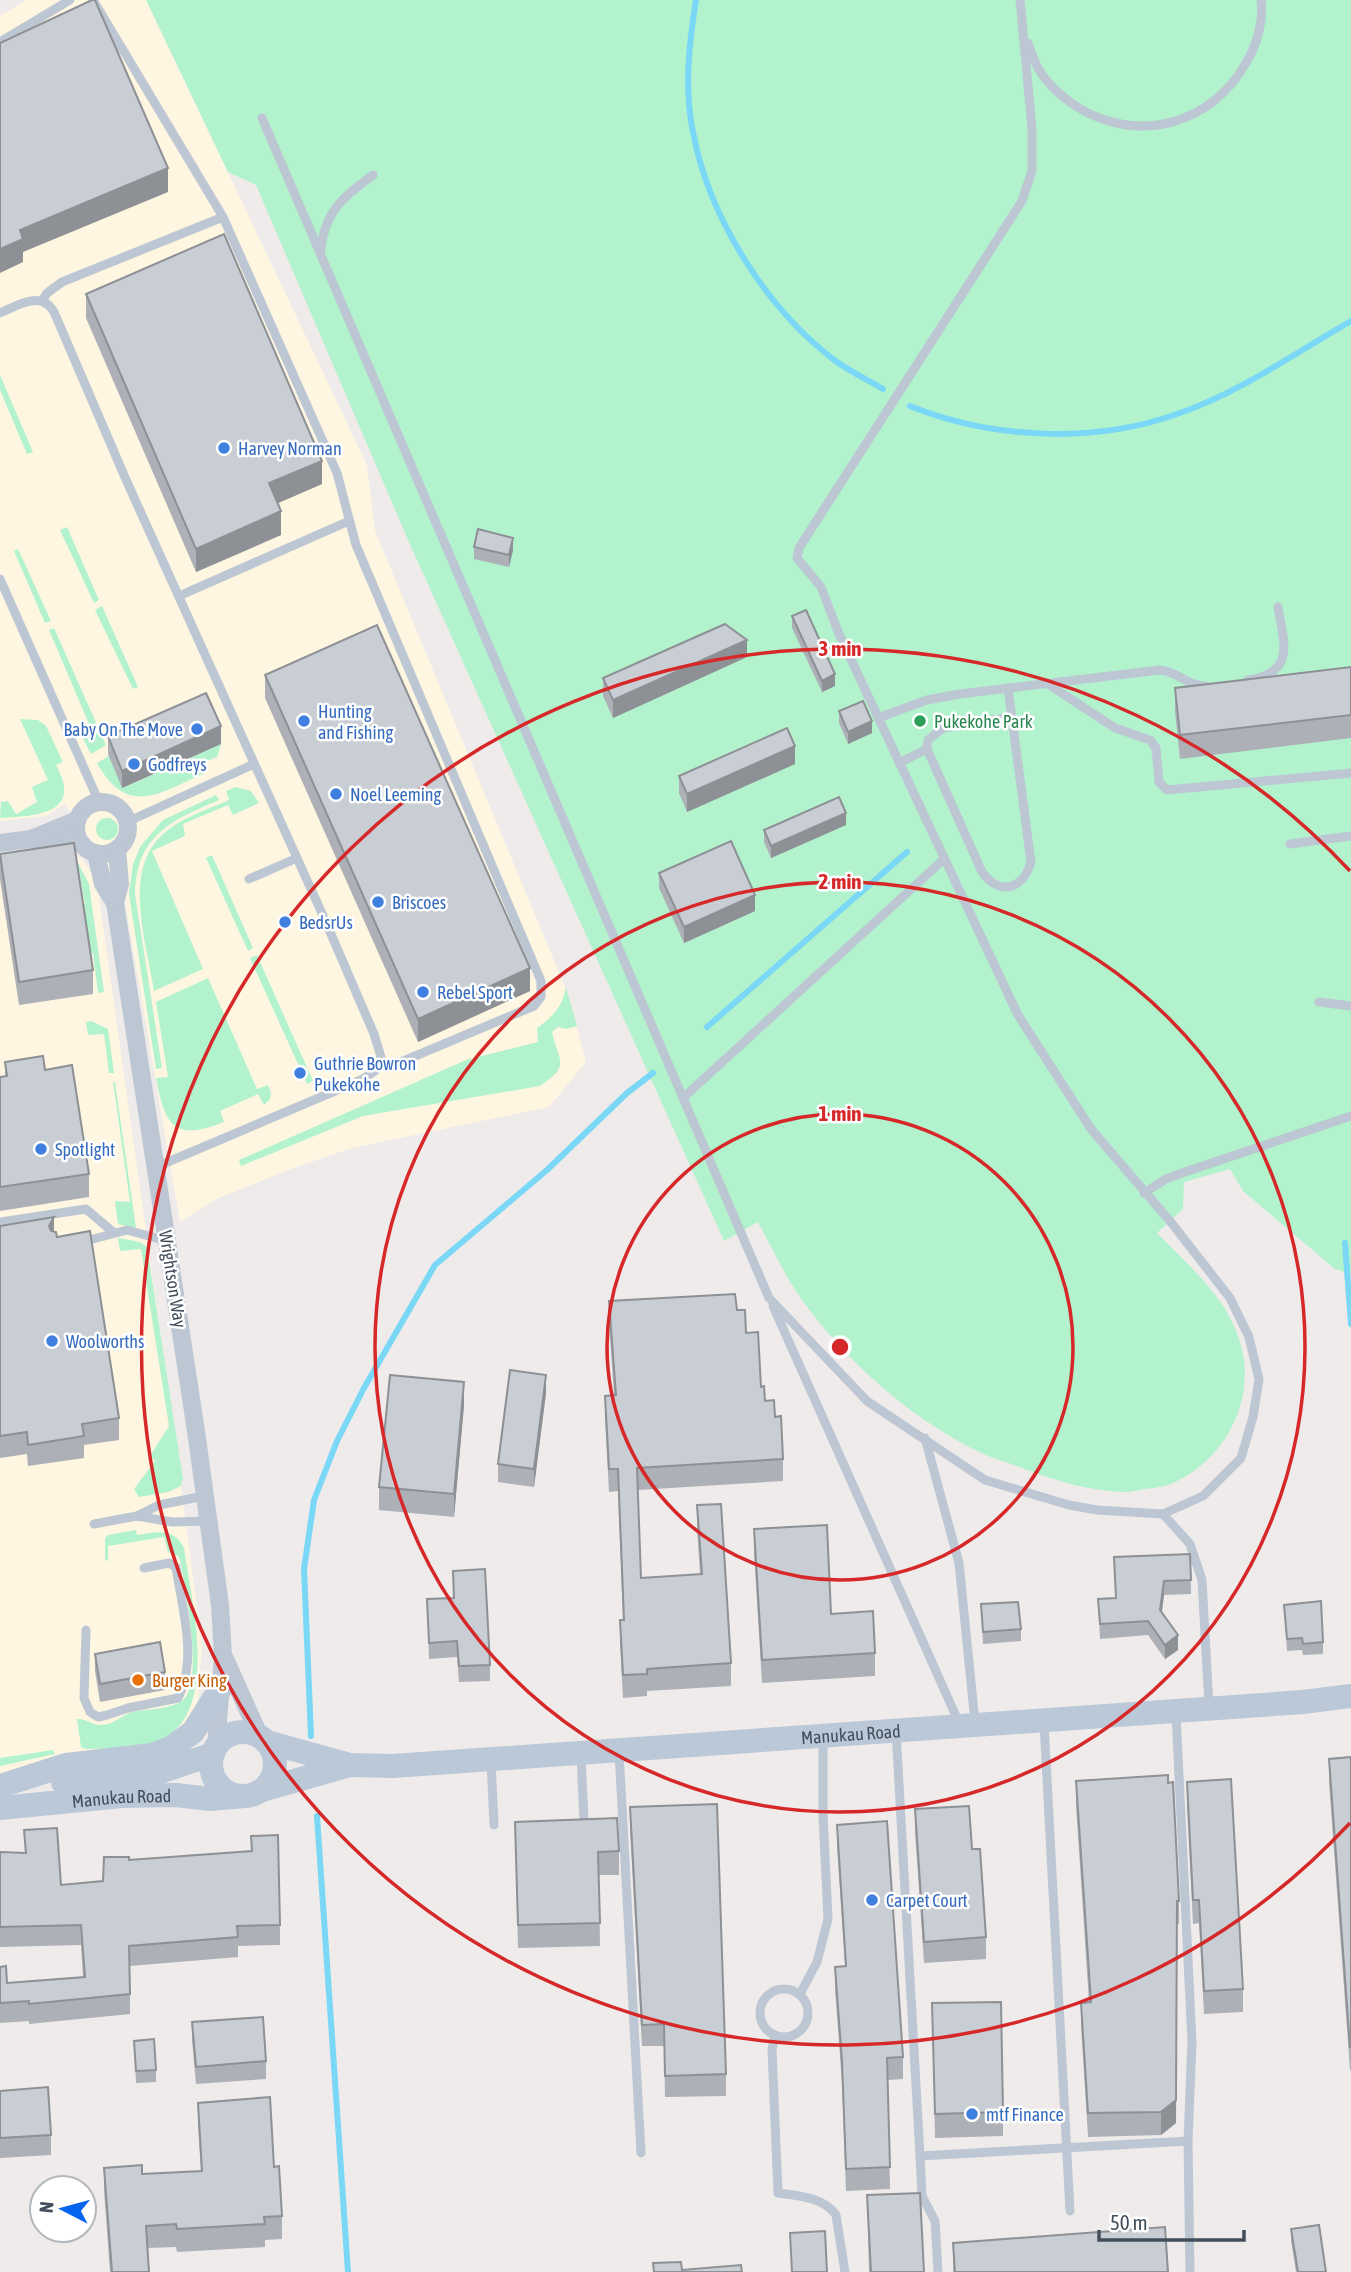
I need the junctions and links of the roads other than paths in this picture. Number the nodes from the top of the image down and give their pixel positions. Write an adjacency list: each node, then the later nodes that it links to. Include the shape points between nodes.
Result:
1 (71, 0): 6 (lane)
2 (93, 0): 9 (lane)
3 (1021, 0): 5 (lane)
4 (1261, 0): 5 (lane, via 1255,46 1237,80 1208,107 1173,123 1134,127 1097,118 1063,98 1038,69)
5 (1024, 33): 22 (lane, via 1032,171 1022,201 803,541 797,558 825,594)
6 (0, 42)
7 (262, 118): 10 (lane)
8 (373, 175): 10 (lane, via 333,210 323,230)
9 (223, 217): 11 (lane, via 62,282); 13 (lane, via 337,473)
10 (321, 254): 43 (lane)
11 (42, 301): 12 (lane, via 32,300); 15 (lane, via 54,312)
12 (0, 313)
13 (349, 521): 15 (lane); 42 (lane, via 542,988 534,1006 401,1062)
14 (0, 579): 27 (lane)
15 (179, 596): 25 (lane)
16 (1278, 607): 17 (lane, via 1285,652 1281,666)
17 (1244, 681)
18 (1048, 684): 19 (lane, via 1158,670 1173,671 1194,685); 20 (lane); 26 (lane, via 1115,728 1150,740 1156,748 1159,782 1167,790)
19 (1217, 685)
20 (1009, 688): 21 (lane); 22 (lane, via 927,700)
21 (1012, 717): 23 (lane, via 943,728 928,740); 23 (lane, via 1031,862 1022,882 1014,886 995,885 982,872)
22 (878, 718): 24 (lane)
23 (928, 749): 24 (lane)
24 (899, 763): 37 (lane)
25 (254, 764): 29 (lane); 36 (lane)
26 (1351, 772)
27 (99, 802): 28 (street, via 85,808); 29 (street, via 119,808)
28 (77, 820): 31 (street); 34 (street, via 78,837)
29 (127, 822): 35 (street, via 127,837)
30 (1351, 836): 33 (lane)
31 (32, 839): 32 (street); 34 (street)
32 (0, 843)
33 (1290, 844)
34 (89, 849): 35 (street, via 103,854); 39 (street, Wrightson Way)
35 (117, 849): 39 (street, Wrightson Way, via 120,884)
36 (297, 858): 38 (lane); 42 (lane, via 374,1034)
37 (944, 859): 43 (lane); 46 (lane, via 1018,1015 1091,1129)
38 (249, 879)
39 (115, 903): 45 (street, Wrightson Way)
40 (1319, 1002): 41 (lane)
41 (1351, 1006)
42 (380, 1063): 45 (lane, via 375,1071 343,1088)
43 (684, 1097): 51 (lane)
44 (1351, 1116): 46 (lane, via 1179,1174)
45 (156, 1167): 49 (street, Wrightson Way)
46 (1143, 1193): 54 (lane, via 1230,1298 1249,1337 1259,1379 1241,1458 1203,1496)
47 (0, 1222): 48 (lane, via 86,1209)
48 (113, 1232): 49 (lane, via 127,1230); 50 (lane)
49 (167, 1241): 53 (street, Wrightson Way)
50 (68, 1245)
51 (769, 1298): 52 (lane, via 867,1401); 66 (lane)
52 (925, 1438): 54 (lane, via 985,1480 1087,1508); 66 (lane, via 959,1563)
53 (204, 1496): 55 (lane, via 159,1505); 56 (street, Wrightson Way)
54 (1163, 1514): 63 (lane, via 1190,1544 1202,1580)
55 (137, 1516): 56 (lane, via 172,1522); 57 (lane)
56 (208, 1521): 60 (street, Wrightson Way)
57 (94, 1524)
58 (144, 1568): 59 (lane, via 169,1563 176,1567 188,1643 178,1698 99,1717 90,1712 84,1698)
59 (86, 1630)
60 (223, 1656): 61 (street, Wrightson Way); 69 (street, Wrightson Way)
61 (220, 1689): 70 (street, Wrightson Way); 75 (main road, via 192,1732 171,1748 152,1755 66,1765)
62 (1351, 1696): 63 (main road, Manukau Road)
63 (1209, 1708): 64 (main road, Manukau Road)
64 (1175, 1711): 65 (main road, Manukau Road); 82 (lane, via 1192,2042)
65 (1044, 1720): 66 (main road, Manukau Road); 83 (lane)
66 (968, 1726): 67 (main road, Manukau Road)
67 (896, 1731): 68 (main road, Manukau Road); 85 (lane)
68 (823, 1736): 71 (main road, Manukau Road); 80 (lane, via 828,1919 817,1962)
69 (263, 1739): 70 (main road, via 241,1732 223,1740); 74 (main road, Manukau Road); 76 (main road, via 273,1751 274,1773)
70 (214, 1751): 75 (main road, Manukau Road, via 157,1773); 76 (main road, via 212,1772 221,1787 236,1795)
71 (618, 1751): 72 (main road, Manukau Road); 84 (lane)
72 (580, 1754): 73 (main road, Manukau Road); 78 (lane)
73 (491, 1760): 74 (main road, Manukau Road); 79 (lane)
74 (350, 1765): 76 (main road, Manukau Road)
75 (0, 1787)
76 (253, 1793): 77 (main road, Manukau Road, via 210,1799 122,1796)
77 (0, 1808)
78 (584, 1820)
79 (494, 1825)
80 (800, 1994): 81 (lane, via 808,2008 805,2025 792,2036); 81 (lane, via 776,1990 763,2000 763,2025)
81 (775, 2035): 87 (lane, via 778,2193 831,2208)
82 (1188, 2141): 83 (lane); 89 (lane)
83 (1067, 2148): 85 (lane); 86 (lane)
84 (641, 2152)
85 (920, 2156): 88 (lane, via 922,2196 935,2221)
86 (1070, 2211)
87 (845, 2272)
88 (938, 2272)
89 (1190, 2272)

